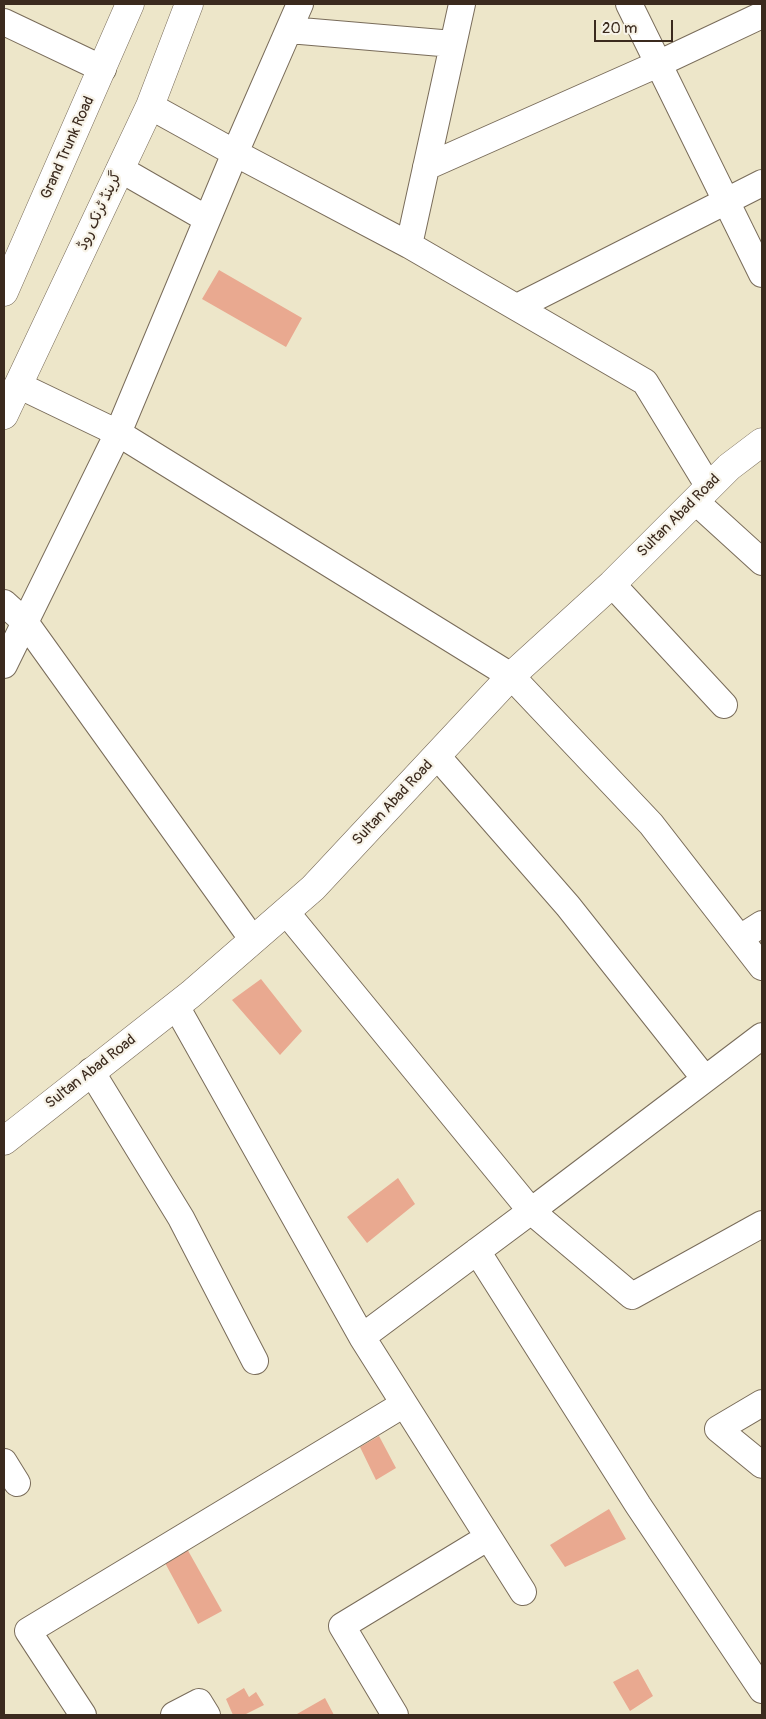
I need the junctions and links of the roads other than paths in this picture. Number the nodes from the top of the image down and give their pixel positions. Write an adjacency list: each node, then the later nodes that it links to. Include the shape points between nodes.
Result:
1 (130, 4): 11 (street, Grand Trunk Road)
2 (189, 4): 12 (street, گرینڈ ٹرنک روڈ)
3 (300, 4): 8 (street)
4 (462, 4): 9 (street)
5 (629, 4): 10 (street)
6 (762, 15): 10 (street)
7 (4, 22): 11 (street)
8 (289, 30): 9 (street); 13 (street)
9 (454, 44): 14 (street)
10 (658, 64): 14 (street); 17 (street)
11 (103, 69): 21 (street, Grand Trunk Road)
12 (150, 106): 13 (street); 15 (street, گرینڈ ٹرنک روڈ)
13 (235, 152): 18 (street); 19 (street)
14 (426, 167): 19 (street)
15 (120, 169): 18 (street); 23 (street, گرینڈ ٹرنک روڈ)
16 (762, 183): 17 (street)
17 (726, 201): 20 (street); 22 (street)
18 (207, 219): 25 (street)
19 (410, 244): 22 (street)
20 (762, 274)
21 (4, 292)
22 (517, 307): 27 (street, via 645,382)
23 (18, 385): 24 (street, گرینڈ ٹرنک روڈ); 25 (street)
24 (4, 415)
25 (118, 433): 31 (street); 33 (street)
26 (762, 442): 27 (street, Sultan Abad Road, via 729,467)
27 (702, 494): 28 (street); 29 (street, Sultan Abad Road)
28 (762, 562)
29 (612, 584): 33 (street, Sultan Abad Road); 34 (street)
30 (4, 603): 31 (street)
31 (25, 622): 32 (street); 39 (street)
32 (4, 665)
33 (511, 676): 35 (street, Sultan Abad Road); 38 (street, via 651,824)
34 (724, 706)
35 (437, 756): 36 (street, Sultan Abad Road, via 313,888); 44 (street, via 568,906)
36 (286, 912): 39 (street, Sultan Abad Road); 46 (street)
37 (762, 924): 38 (street)
38 (740, 938): 40 (street)
39 (253, 940): 41 (street, Sultan Abad Road)
40 (762, 966)
41 (176, 1006): 43 (street, Sultan Abad Road); 49 (street)
42 (762, 1036): 44 (street)
43 (91, 1071): 45 (street, Sultan Abad Road); 50 (street, via 181,1218)
44 (705, 1079): 46 (street)
45 (4, 1141)
46 (531, 1211): 47 (street, via 632,1296); 48 (street)
47 (762, 1224)
48 (477, 1251): 49 (street); 56 (street, via 638,1505)
49 (362, 1337): 52 (street)
50 (255, 1361)
51 (762, 1403): 53 (street, via 718,1429)
52 (404, 1404): 54 (street); 57 (street, via 28,1631)
53 (762, 1465)
54 (488, 1538): 55 (street); 60 (street, via 342,1626)
55 (523, 1592)
56 (762, 1690)
57 (83, 1715)
58 (174, 1715): 59 (street, via 199,1702)
59 (207, 1715)
60 (395, 1715)

